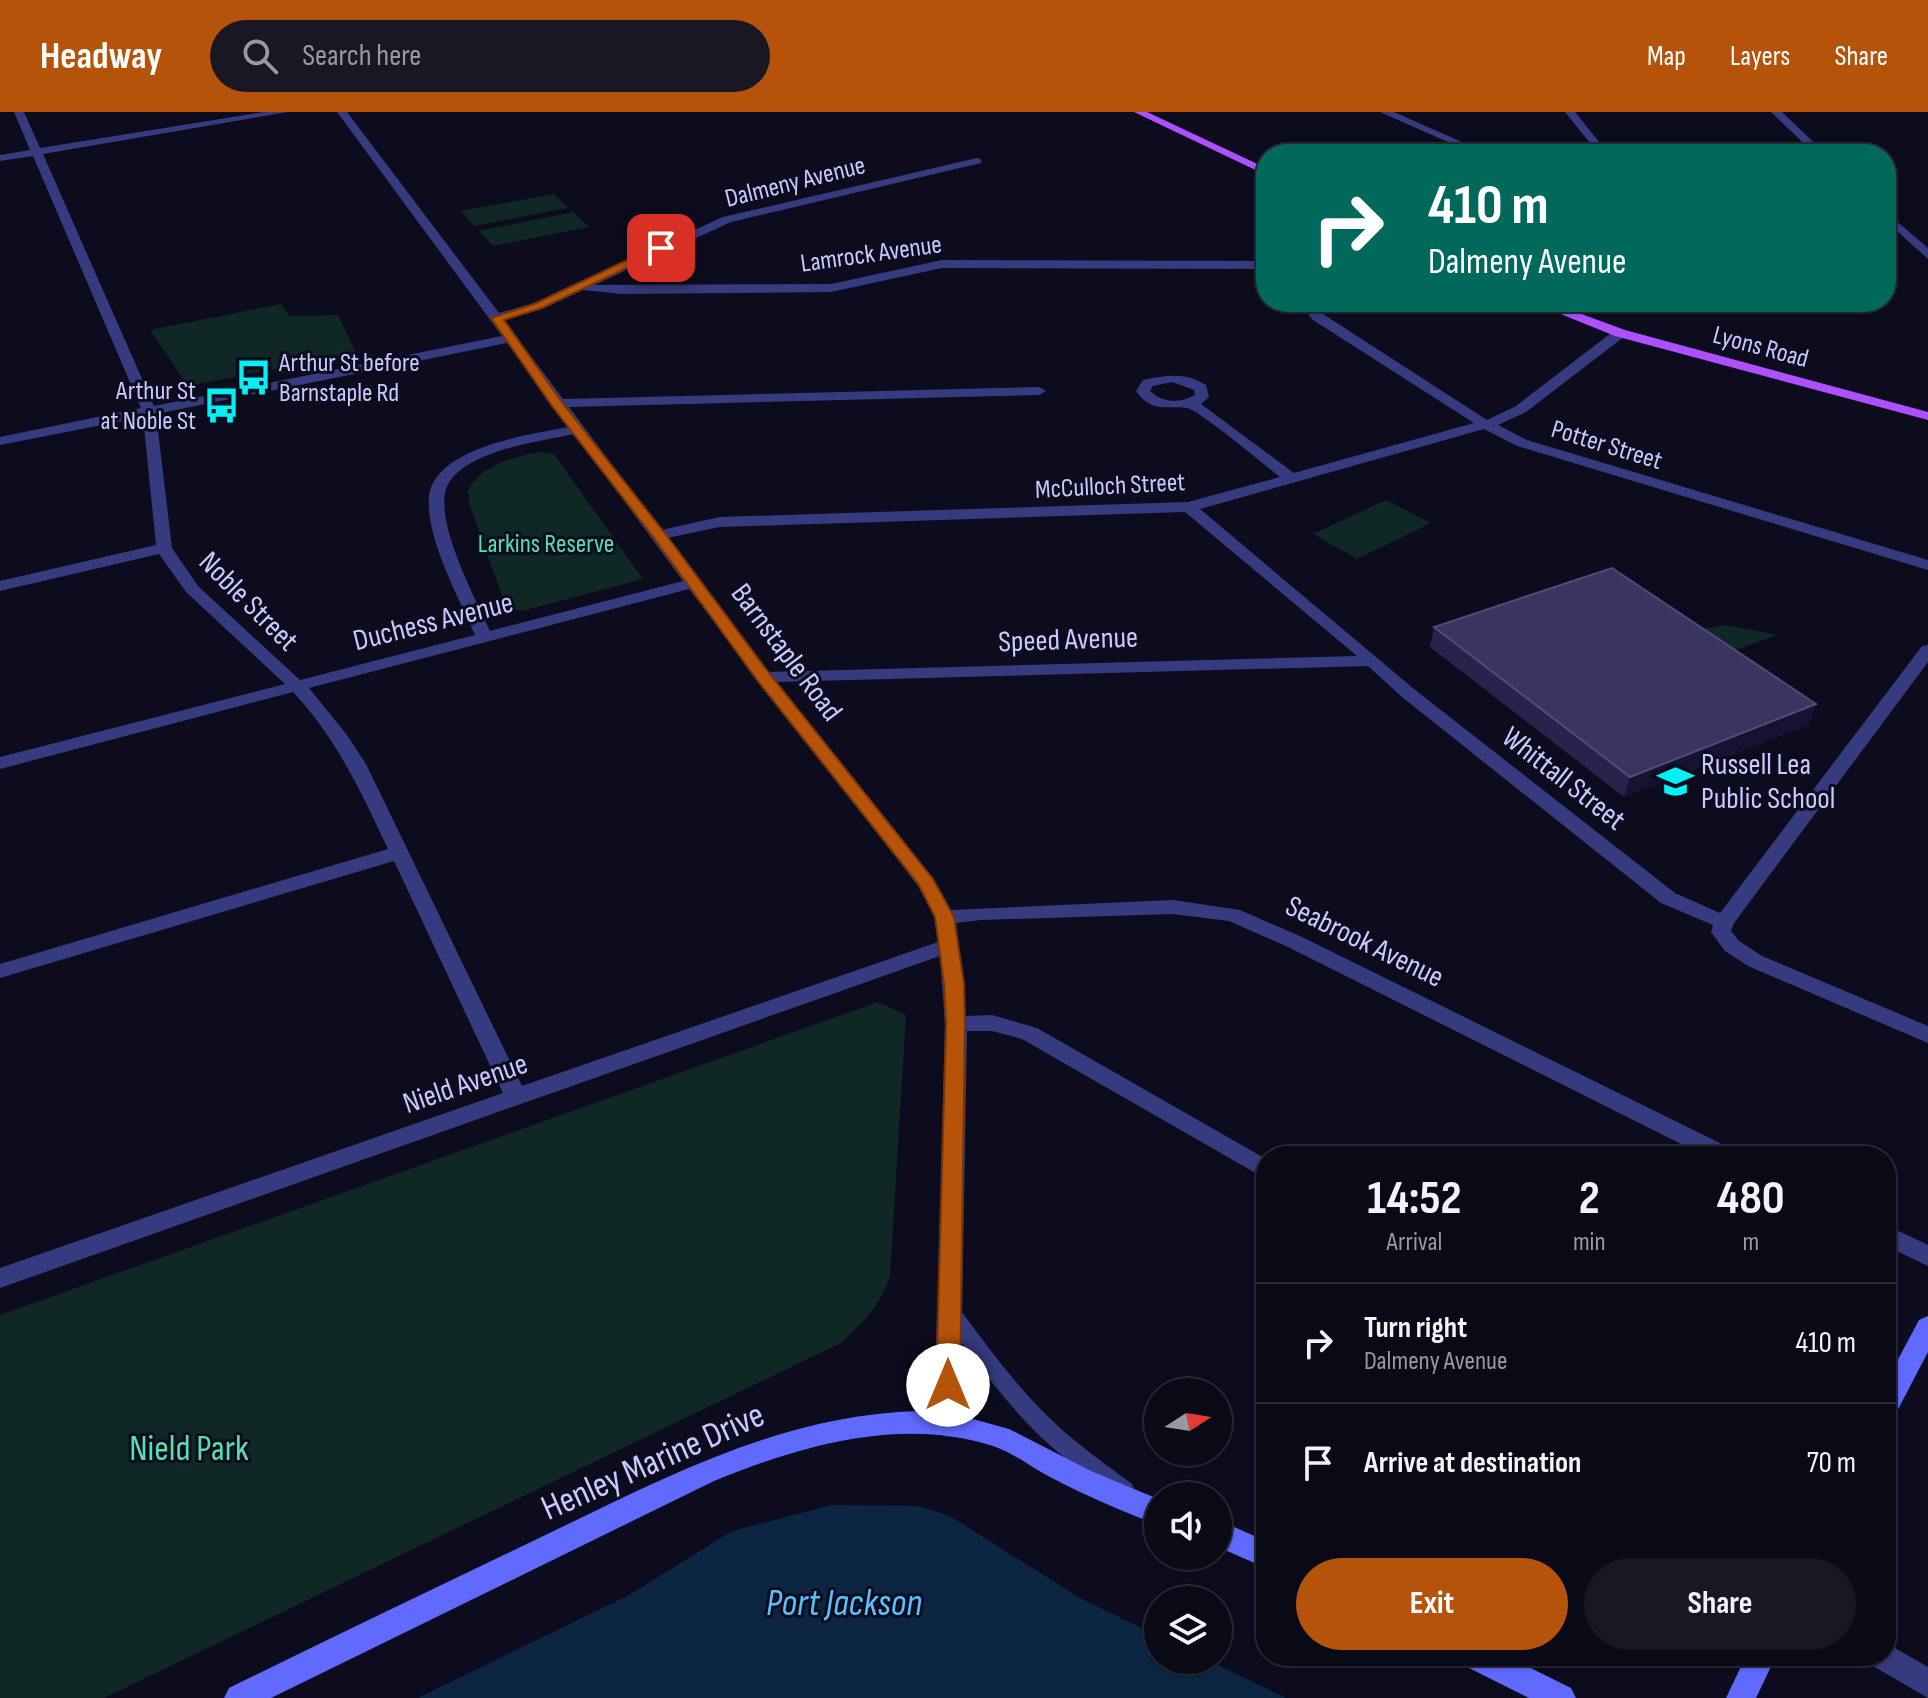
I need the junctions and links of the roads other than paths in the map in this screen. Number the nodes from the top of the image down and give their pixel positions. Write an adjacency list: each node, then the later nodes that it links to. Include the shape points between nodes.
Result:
1 (19, 112): 11 (street, Noble Street)
2 (283, 112): 11 (street)
3 (342, 112): 21 (street, Barnstaple Road)
4 (1139, 112): 14 (main road)
5 (1385, 112): 8 (street)
6 (1570, 112): 9 (street)
7 (1776, 112): 10 (street)
8 (1460, 144)
9 (1596, 144)
10 (1810, 144)
11 (36, 152): 12 (street); 27 (street, Noble Street)
12 (0, 158)
13 (977, 161): 18 (street, Dalmeny Avenue, via 727,219)
14 (1256, 167)
15 (1896, 225): 16 (street)
16 (1928, 255)
17 (1256, 265): 18 (street, Lamrock Avenue, via 942,264 831,288 622,290)
18 (580, 285): 21 (street, Dalmeny Avenue)
19 (1313, 312): 29 (street, Potter Street)
20 (1564, 312): 22 (main road, Lyons Road)
21 (497, 318): 23 (street, Barnstaple Road)
22 (1620, 333): 28 (main road, Lyons Road); 29 (street, McCulloch Street, via 1521,409)
23 (512, 338): 25 (street, Barnstaple Road); 27 (street)
24 (1039, 391): 25 (street)
25 (556, 403): 30 (street, Barnstaple Road)
26 (1191, 403): 32 (street)
27 (149, 411): 31 (street); 35 (street, Noble Street)
28 (1928, 416)
29 (1486, 425): 32 (street, McCulloch Street); 36 (street, Potter Street, via 1541,449)
30 (576, 430): 34 (street, Barnstaple Road); 39 (street, via 470,458 448,472 437,489 442,531)
31 (0, 441)
32 (1293, 480): 33 (street, McCulloch Street)
33 (1189, 507): 34 (street, McCulloch Street, via 753,520); 41 (street, Whittall Street)
34 (659, 535): 37 (street, Barnstaple Road)
35 (164, 548): 38 (street); 43 (street, Noble Street, via 192,589)
36 (1928, 565)
37 (695, 583): 39 (street, Duchess Avenue); 42 (street, Barnstaple Road)
38 (0, 586)
39 (484, 637): 43 (street, Duchess Avenue)
40 (1928, 650): 47 (street)
41 (1374, 661): 42 (street, Speed Avenue); 47 (street, Whittall Street, via 1668,898)
42 (763, 677): 46 (street, Barnstaple Road, via 926,883)
43 (295, 686): 44 (street, Duchess Avenue); 45 (street, Noble Street, via 340,734)
44 (0, 763)
45 (398, 853): 49 (street); 52 (street, Noble Street)
46 (945, 917): 48 (street, Barnstaple Road); 53 (street, Seabrook Avenue, via 1173,907 1233,915)
47 (1724, 922): 51 (street, via 1725,939 1755,961)
48 (950, 945): 50 (street, Barnstaple Road); 52 (street, Nield Avenue)
49 (0, 971)
50 (956, 1024): 54 (street, via 992,1023 1029,1033); 58 (street, Barnstaple Road)
51 (1928, 1035)
52 (516, 1097): 57 (street, Nield Avenue)
53 (1706, 1146)
54 (1256, 1164)
55 (1896, 1240): 56 (street)
56 (1928, 1256)
57 (0, 1278)
58 (949, 1309): 61 (street, Barnstaple Road); 62 (lane, via 1036,1418)
59 (1928, 1327): 60 (main road)
60 (1896, 1388)
61 (947, 1425): 63 (main road, Henley Marine Drive, via 992,1434); 70 (main road, Henley Marine Drive, via 842,1428 753,1452)
62 (1144, 1503)
63 (1144, 1506)
64 (1232, 1539): 65 (main road)
65 (1256, 1550)
66 (1896, 1664): 69 (street)
67 (1495, 1666): 71 (main road)
68 (1756, 1666): 72 (main road)
69 (1928, 1684)
70 (239, 1698)
71 (1561, 1698)
72 (1741, 1698)

